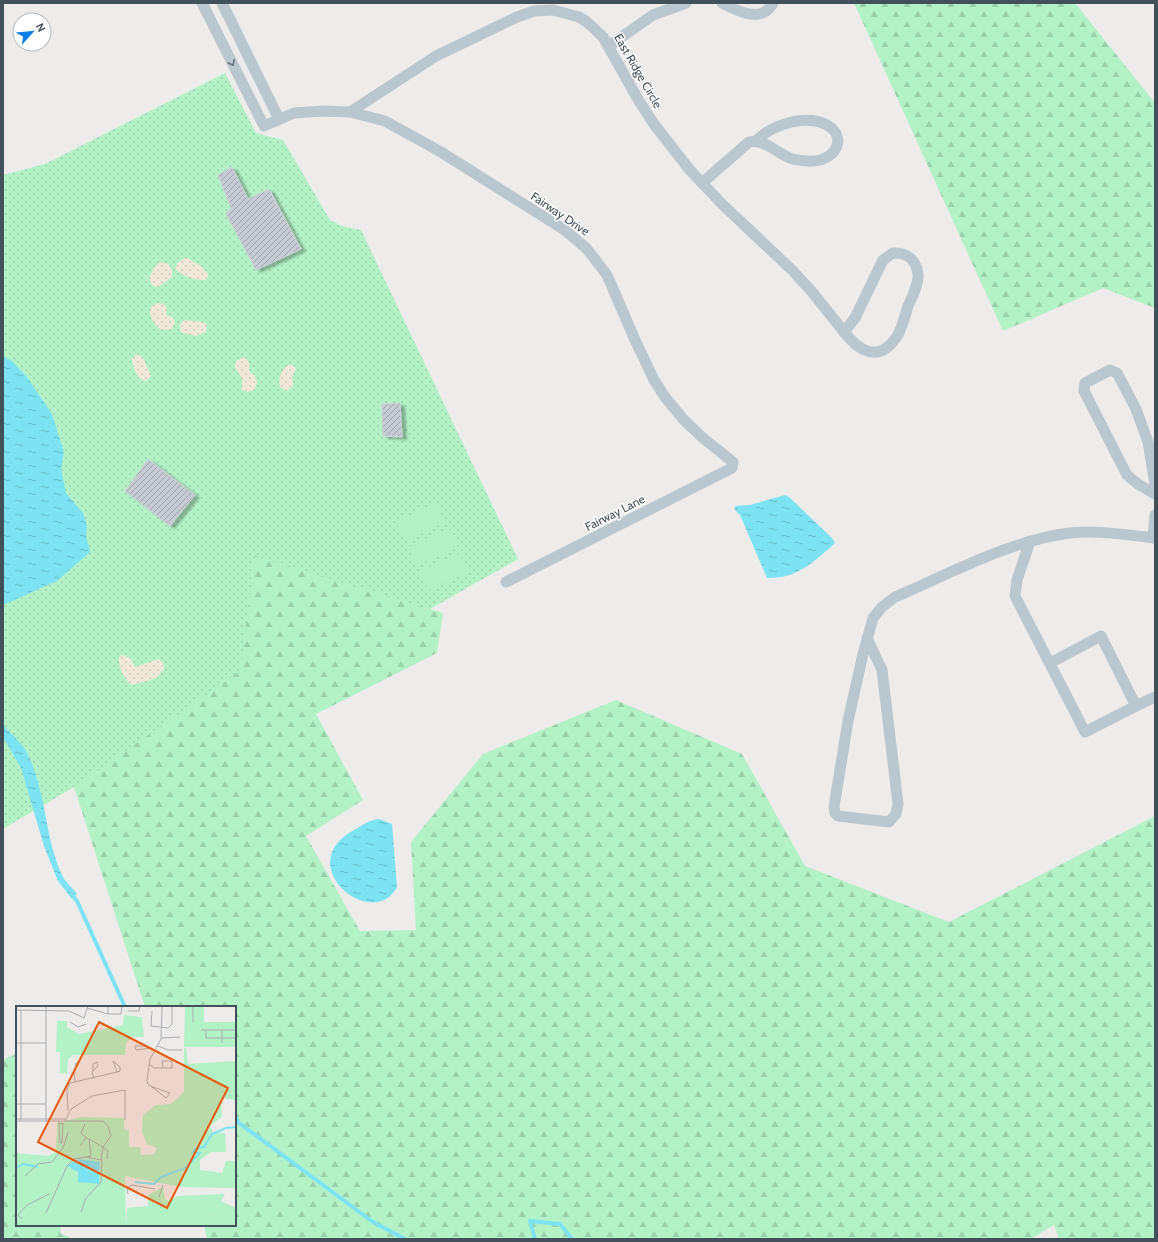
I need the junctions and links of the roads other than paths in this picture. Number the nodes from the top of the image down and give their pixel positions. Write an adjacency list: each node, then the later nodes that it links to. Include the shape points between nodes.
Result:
1 (202, 3): 8 (street)
2 (222, 3): 6 (street)
3 (686, 3): 7 (street, via 652,15)
4 (722, 3): 5 (street, via 739,12 753,15 766,11)
5 (773, 3)
6 (241, 41): 8 (street); 10 (street)
7 (609, 46): 9 (street, East Ridge Circle, via 595,28 579,17 560,11 534,11 436,56); 12 (street, East Ridge Circle, via 654,124)
8 (225, 49): 10 (street, one-way to 10, via 264,126)
9 (350, 112): 10 (street, Fairway Drive, via 294,113); 14 (street, Fairway Drive, via 379,119 404,130 577,239 607,275 654,380 665,396 683,419 730,458)
10 (279, 119)
11 (756, 140): 11 (street, via 762,134 784,124 809,120 828,126 835,132 839,141 836,150 829,156 811,161 792,159); 12 (street, via 742,146)
12 (702, 183): 13 (street, East Ridge Circle, via 813,292)
13 (844, 332): 13 (street, East Ridge Circle, via 854,345 868,351 882,350 896,337 918,276 915,262 908,255 893,253 883,260 855,318)
14 (733, 464): 20 (street, Fairway Lane, via 732,468)
15 (1155, 484): 16 (street, via 1148,442 1136,409 1117,373 1110,370 1085,383 1084,391 1127,475)
16 (1155, 494)
17 (1155, 515): 18 (street)
18 (1154, 538): 19 (street, via 1088,532)
19 (1030, 541): 21 (street, via 895,597 873,618); 22 (street, via 1017,580 1015,596)
20 (506, 582)
21 (867, 638): 21 (street, via 848,721 834,807 838,816 890,822 896,814 898,804 882,670)
22 (1050, 663): 24 (street, via 1085,732); 24 (street, via 1101,636)
23 (1155, 697): 24 (street)
24 (1136, 706)

